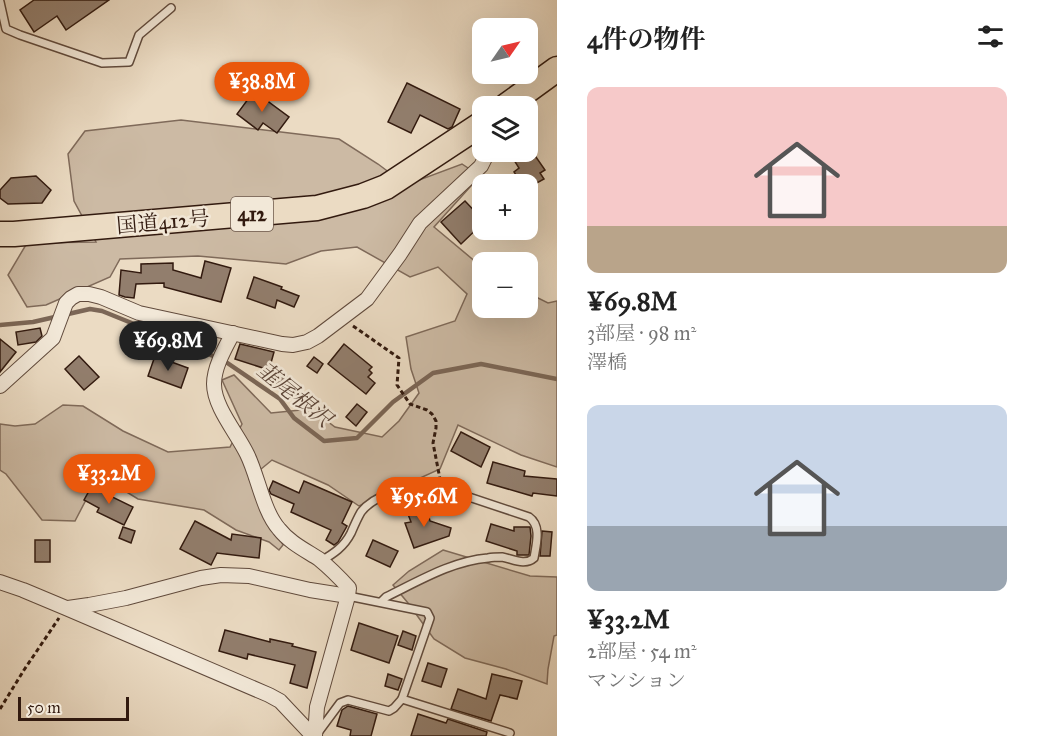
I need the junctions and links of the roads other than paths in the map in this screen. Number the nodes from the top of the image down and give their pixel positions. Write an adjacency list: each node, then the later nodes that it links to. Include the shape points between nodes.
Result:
1 (0, 2): 2 (lane, via 6,29 102,63 129,62 139,35)
2 (171, 8)
3 (557, 69): 4 (highway)
4 (520, 96)
5 (472, 130): 7 (highway, 国道412号 / 412, via 386,187 317,208)
6 (483, 162): 8 (street, via 420,223 367,299 318,336 293,345)
7 (0, 234)
8 (233, 333): 9 (street, via 140,313 101,297 78,294 66,303 53,338); 10 (street, via 217,368 214,384 218,402 248,455 276,527)
9 (0, 386)
10 (321, 561): 12 (street, via 349,588); 13 (lane, via 344,543 360,514 372,502 403,490 442,488 534,520 537,530 531,561 501,557 472,560 440,571)
11 (0, 582): 14 (street)
12 (348, 596): 13 (lane); 14 (street, via 232,574); 17 (street)
13 (381, 602): 15 (lane, via 427,612 430,618)
14 (66, 608): 17 (street, via 269,695)
15 (402, 699): 16 (lane); 17 (lane, via 389,711 348,700 340,703)
16 (510, 733)
17 (314, 736)

